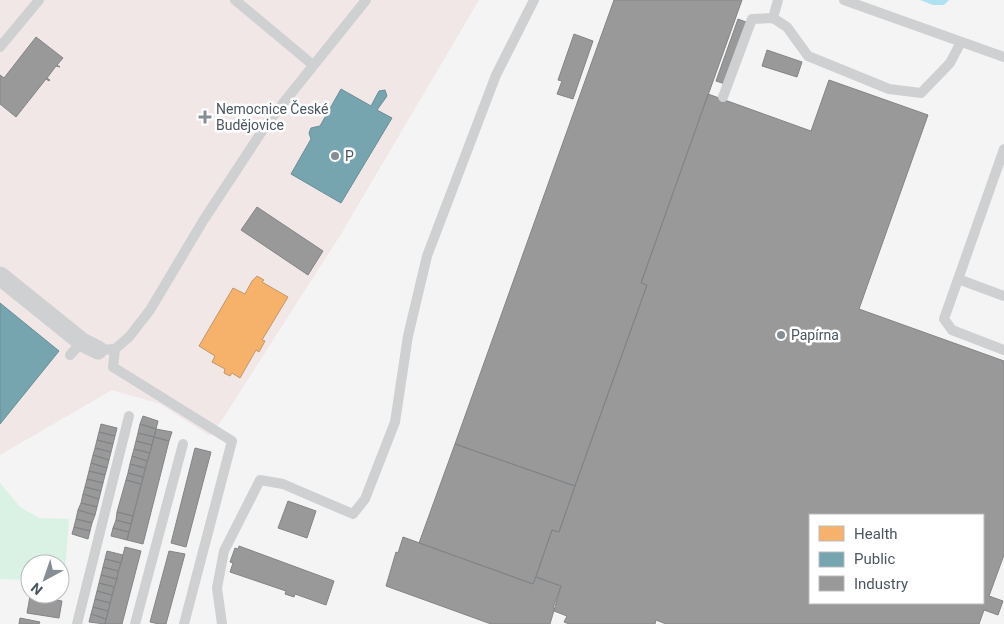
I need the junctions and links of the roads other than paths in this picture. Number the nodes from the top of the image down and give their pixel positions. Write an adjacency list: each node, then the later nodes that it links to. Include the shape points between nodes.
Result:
1 (39, 0): 9 (lane)
2 (235, 0): 11 (lane)
3 (366, 0): 11 (lane)
4 (534, 0): 24 (lane, via 496,75 427,256 408,336 395,422 365,499 353,514 283,484 260,480 224,551 217,588)
5 (778, 0): 7 (lane)
6 (844, 0): 8 (lane)
7 (773, 18): 8 (lane, via 787,27 808,56 889,89 921,93 950,63); 12 (lane, via 752,19)
8 (961, 42): 10 (lane)
9 (0, 46)
10 (1004, 57)
11 (313, 65): 17 (lane, via 268,122 150,310 129,337)
12 (724, 97)
13 (1004, 149): 14 (lane)
14 (958, 279): 16 (lane); 18 (lane, via 944,319 952,330)
15 (3, 284): 17 (street)
16 (1004, 296)
17 (91, 349): 23 (lane, via 113,367 232,441)
18 (1004, 350)
19 (129, 416): 21 (lane)
20 (183, 444): 22 (lane)
21 (77, 624)
22 (135, 624)
23 (184, 624)
24 (222, 624)

